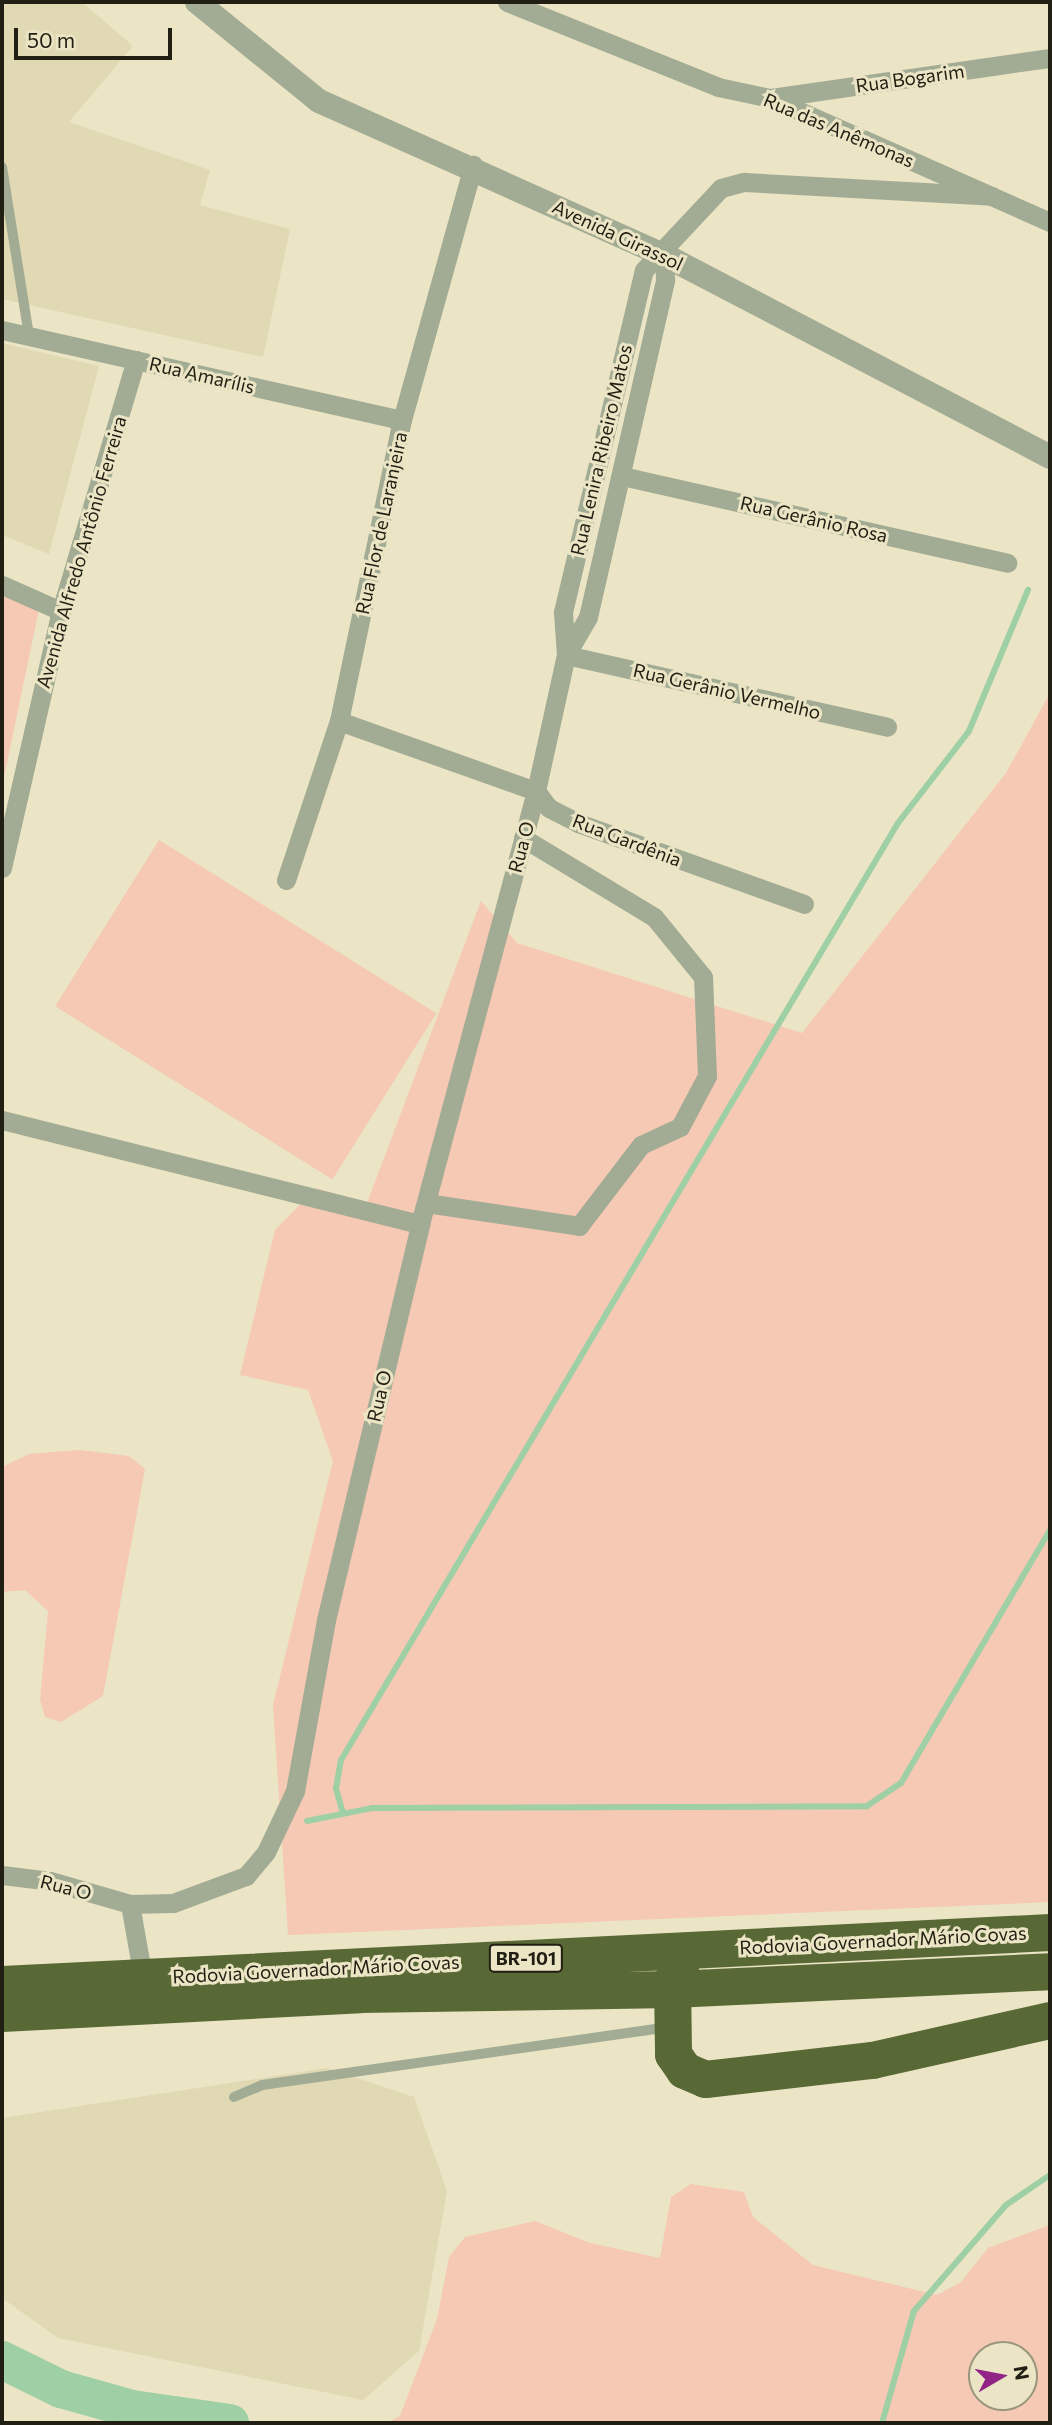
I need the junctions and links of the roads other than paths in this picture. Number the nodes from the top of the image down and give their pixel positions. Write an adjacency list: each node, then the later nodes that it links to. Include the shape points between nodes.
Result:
1 (197, 2): 5 (street, Avenida Girassol, via 319,101)
2 (507, 2): 4 (street, Rua das Anêmonas, via 718,88)
3 (1050, 58): 4 (street, Rua Bogarim)
4 (770, 98): 7 (street, Rua das Anêmonas)
5 (473, 164): 9 (street, Avenida Girassol); 13 (street, Rua Flor de Laranjeira)
6 (2, 167): 11 (lane)
7 (992, 196): 8 (street, Rua das Anêmonas); 9 (street, Rua Lenira Ribeiro Matos, via 744,182 721,188)
8 (1050, 222)
9 (664, 255): 14 (street, Avenida Girassol); 15 (street, Rua Lenira Ribeiro Matos, via 665,280); 19 (street, Rua Lenira Ribeiro Matos, via 644,270 563,612)
10 (2, 330): 11 (street, Rua Amarílis)
11 (29, 336): 12 (street, Rua Amarílis)
12 (136, 360): 13 (street, Rua Amarílis); 18 (street, Avenida Alfredo Antônio Ferreira)
13 (402, 420): 20 (street, Rua Flor de Laranjeira)
14 (1050, 457)
15 (622, 476): 16 (street, Rua Gerânio Rosa); 19 (street, Rua Lenira Ribeiro Matos, via 588,617)
16 (1007, 563)
17 (2, 585): 18 (street)
18 (61, 611): 24 (street, Avenida Alfredo Antônio Ferreira)
19 (566, 655): 21 (street, Rua Gerânio Vermelho); 22 (street, Rua Lenira Ribeiro Matos)
20 (339, 721): 22 (street, Rua Gardênia); 25 (street, Rua Flor de Laranjeira)
21 (887, 727)
22 (536, 791): 23 (street, Rua O); 26 (street, Rua Gardênia, via 549,808 578,823)
23 (523, 838): 28 (street, Rua O); 28 (street, via 654,917 703,977 707,1076 680,1127 641,1145 579,1226)
24 (2, 868)
25 (286, 880)
26 (804, 904)
27 (2, 1120): 29 (street)
28 (426, 1203): 29 (street, Rua O)
29 (420, 1224): 31 (street, Rua O, via 283,1823 253,1868 227,1886 173,1903)
30 (2, 1875): 31 (street, Rua O, via 50,1881)
31 (130, 1904): 35 (street)
32 (1050, 1932): 35 (highway, Rodovia Governador Mário Covas / BR-101)
33 (1050, 1944): 37 (highway, via 688,1964 675,1973)
34 (1050, 1971): 37 (highway, Rodovia Governador Mário Covas / BR-101)
35 (143, 1978): 36 (highway, Rodovia Governador Mário Covas / BR-101)
36 (2, 1984)
37 (671, 1989): 38 (highway, Rodovia Governador Mário Covas / BR-101, via 359,1994); 40 (highway)
38 (2, 2013)
39 (1050, 2020): 40 (highway, via 872,2060 736,2079 705,2079 684,2070 673,2054)
40 (670, 2027): 41 (lane, via 287,2081)
41 (234, 2097)

